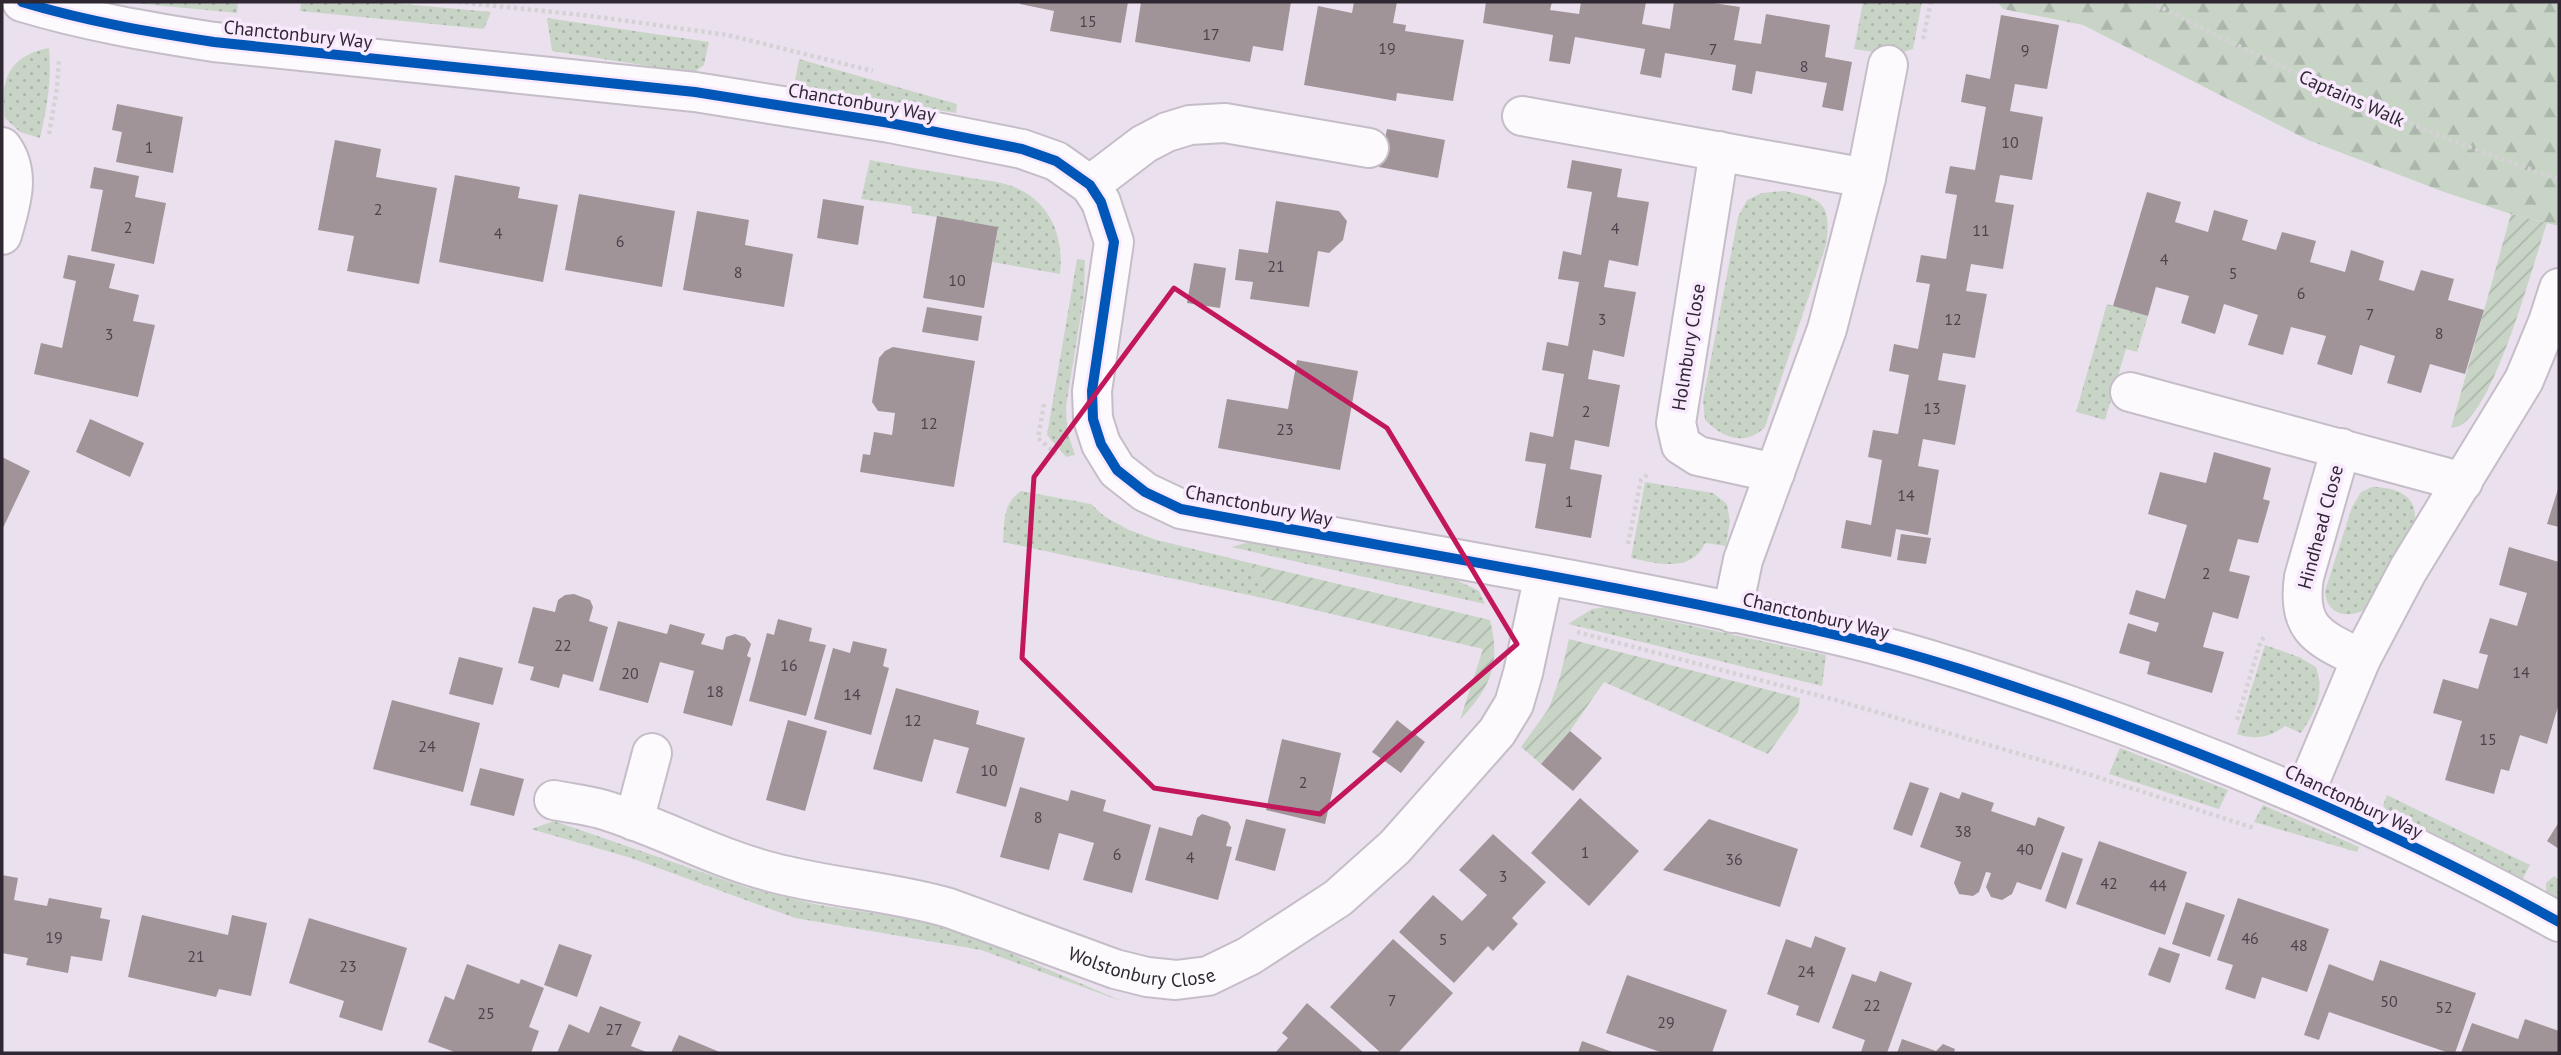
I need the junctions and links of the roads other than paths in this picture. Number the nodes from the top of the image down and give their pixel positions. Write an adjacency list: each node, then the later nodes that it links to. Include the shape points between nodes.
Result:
1 (22, 2): 8 (street, Chanctonbury Way, via 138,31 214,42 695,92 890,123 1022,149 1056,161)
2 (1888, 65): 7 (street)
3 (1522, 116): 6 (street)
4 (2, 147): 9 (street, via 13,167 14,186)
5 (1369, 148): 8 (street, via 1225,123 1190,125 1144,144)
6 (1719, 151): 7 (street); 13 (street, Holmbury Close, via 1676,423 1681,445 1698,456)
7 (1866, 178): 13 (street, via 1827,329)
8 (1090, 185): 15 (street, Chanctonbury Way, via 1101,202 1114,242 1093,419 1117,470 1145,492 1181,509)
9 (2, 235)
10 (2559, 288): 14 (street, via 2524,380)
11 (2130, 392): 12 (street, Hindhead Close)
12 (2341, 448): 14 (street, Hindhead Close); 17 (street, Hindhead Close, via 2304,578 2303,611 2320,638)
13 (1775, 473): 16 (street, via 1743,559)
14 (2463, 482): 17 (street)
15 (1544, 575): 16 (street, Chanctonbury Way); 21 (street, Wolstonbury Close, via 1514,704 1497,732 1395,846 1338,898 1249,956 1208,975 1176,980 1115,969 949,908 769,872)
16 (1732, 613): 19 (street, Chanctonbury Way, via 1848,638 1987,677)
17 (2361, 659): 19 (street)
18 (652, 753): 21 (street)
19 (2304, 795): 22 (street, Chanctonbury Way)
20 (554, 800): 21 (street, Wolstonbury Close)
21 (634, 821)
22 (2559, 922)

